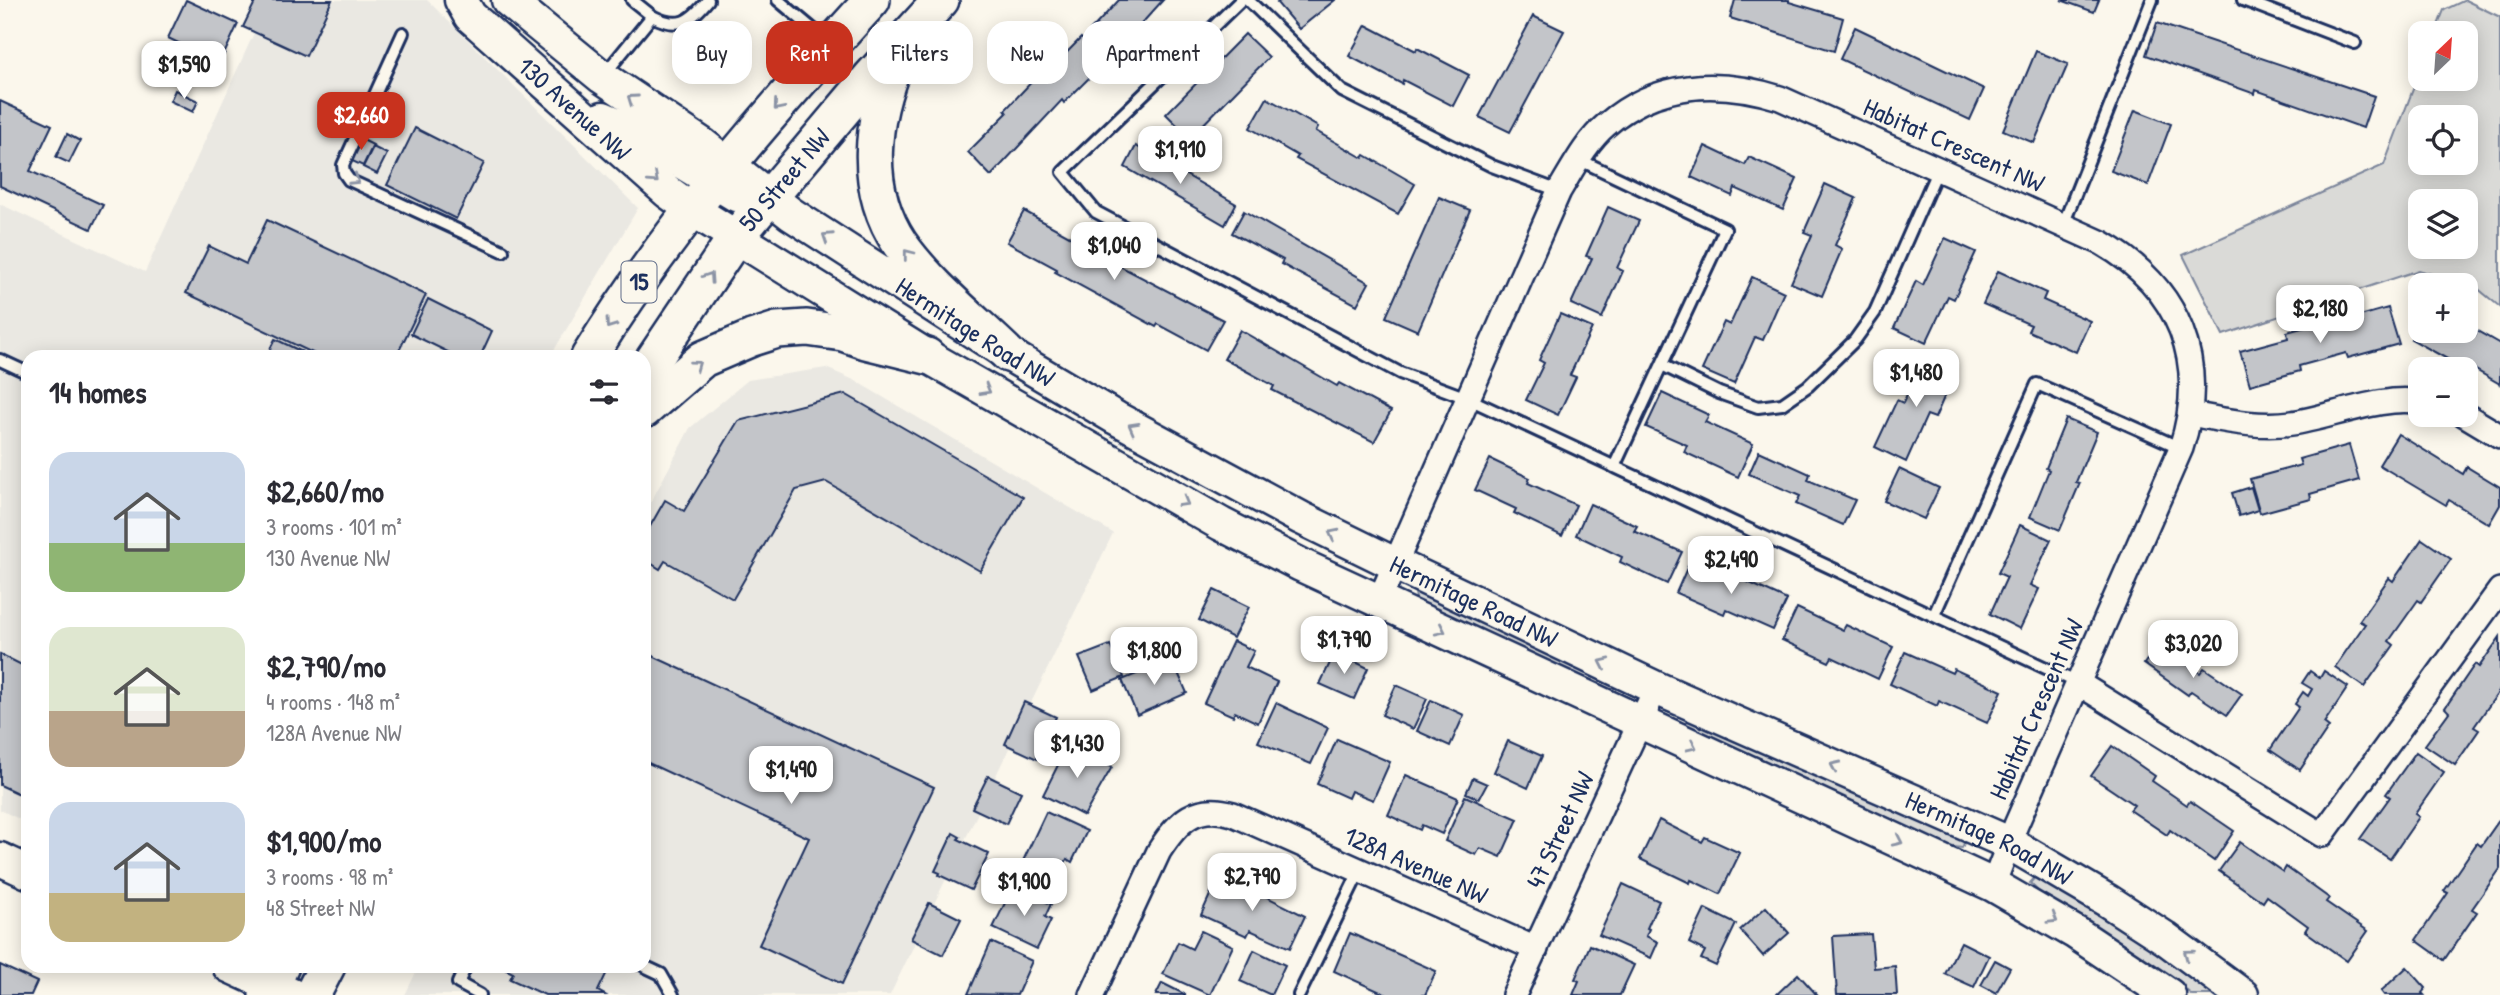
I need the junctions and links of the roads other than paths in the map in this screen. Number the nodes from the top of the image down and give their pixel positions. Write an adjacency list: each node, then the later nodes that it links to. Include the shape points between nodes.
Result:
1 (461, 0): 22 (street, 130 Avenue NW, via 470,16)
2 (508, 0): 18 (street, 130 Avenue NW)
3 (632, 0): 12 (lane)
4 (708, 0): 12 (lane, via 688,20 673,24)
5 (778, 0): 13 (lane)
6 (872, 0): 14 (main road, 50 Street NW)
7 (941, 0): 15 (main road, 50 Street NW)
8 (1241, 0): 39 (lane, via 1063,173 1096,212 1401,373)
9 (1248, 0): 26 (lane, via 1342,90 1492,166)
10 (2152, 0): 29 (lane)
11 (2243, 0): 17 (lane)
12 (652, 16): 18 (lane)
13 (803, 21)
14 (853, 21)
15 (921, 21)
16 (403, 33): 31 (lane, one-way to 31, via 343,165 344,173 349,180)
17 (2355, 43)
18 (602, 77): 25 (street, 130 Avenue NW, one-way to 18)
19 (867, 82): 27 (main road, 50 Street NW)
20 (799, 84): 25 (main road, 50 Street NW, one-way to 25)
21 (888, 84): 33 (main road, one-way to 21, via 912,259 894,233 881,201 873,153)
22 (572, 106): 25 (street); 28 (street, 130 Avenue NW, one-way to 28)
23 (1578, 159): 24 (street, Habitat Crescent NW, via 1605,126 1635,103 1664,91 1718,86 1780,98); 26 (street, Habitat Crescent NW); 37 (lane, via 1725,229)
24 (1938, 169): 29 (street, Habitat Crescent NW); 37 (lane, via 1874,312 1855,340 1808,386 1782,404 1758,407)
25 (722, 174): 27 (street, Hermitage Road NW); 28 (main road, 50 Street NW)
26 (1559, 191): 39 (street, Habitat Crescent NW)
27 (768, 197): 30 (main road, 50 Street NW); 33 (street, Hermitage Road NW, one-way to 27)
28 (693, 210): 30 (street, Hermitage Road NW); 32 (main road, 50 Street NW / 15, one-way to 32)
29 (2063, 225): 42 (street, Habitat Crescent NW, via 2120,253 2155,284 2185,338 2192,364)
30 (736, 237): 34 (street, Hermitage Road NW); 36 (main road, 50 Street NW, one-way to 30)
31 (503, 251)
32 (594, 350)
33 (1008, 354): 47 (street, Hermitage Road NW, one-way to 33, via 1209,469)
34 (927, 356): 41 (main road, one-way to 34, via 703,359 777,330 844,333); 49 (street, Hermitage Road NW, one-way to 49, via 1221,524)
35 (0, 360): 38 (lane)
36 (651, 364)
37 (1662, 365): 46 (lane)
38 (21, 370)
39 (1467, 398): 46 (lane); 47 (street, Habitat Crescent NW)
40 (2408, 400): 42 (street, via 2259,426)
41 (651, 404)
42 (2190, 414): 45 (street, Habitat Crescent NW)
43 (2478, 423): 44 (street)
44 (2500, 436)
45 (2181, 448): 50 (lane, via 2036,384); 51 (street, Habitat Crescent NW)
46 (1614, 467): 50 (lane)
47 (1395, 564): 49 (street, Habitat Crescent NW); 52 (street, Hermitage Road NW, one-way to 47)
48 (2500, 590): 51 (street, via 2322,835)
49 (1379, 601): 53 (street, Hermitage Road NW, one-way to 53)
50 (1934, 615): 51 (lane)
51 (2078, 683): 54 (street, Habitat Crescent NW)
52 (1656, 688): 53 (street, 47 Street NW); 54 (street, Hermitage Road NW, one-way to 52)
53 (1640, 722): 58 (street, Hermitage Road NW, one-way to 58); 59 (street, 47 Street NW)
54 (2009, 843): 58 (street, Habitat Crescent NW); 72 (street, Hermitage Road NW, one-way to 54, via 2154,930)
55 (0, 859): 56 (street)
56 (21, 869)
57 (1360, 870): 59 (street, 128A Avenue NW); 68 (street, 128A Avenue NW, via 1233,814 1220,810 1195,813 1181,822 1159,850); 69 (lane)
58 (1993, 885): 71 (street, Hermitage Road NW, one-way to 71)
59 (1536, 948): 70 (street, 47 Street NW)
60 (651, 969): 67 (lane, via 661,974)
61 (246, 973): 64 (street)
62 (323, 973): 65 (main road)
63 (463, 973): 66 (lane, via 458,984)
64 (278, 986)
65 (312, 995)
66 (480, 995)
67 (673, 995)
68 (1092, 995)
69 (1300, 995)
70 (1514, 995)
71 (2169, 995)
72 (2242, 995)

